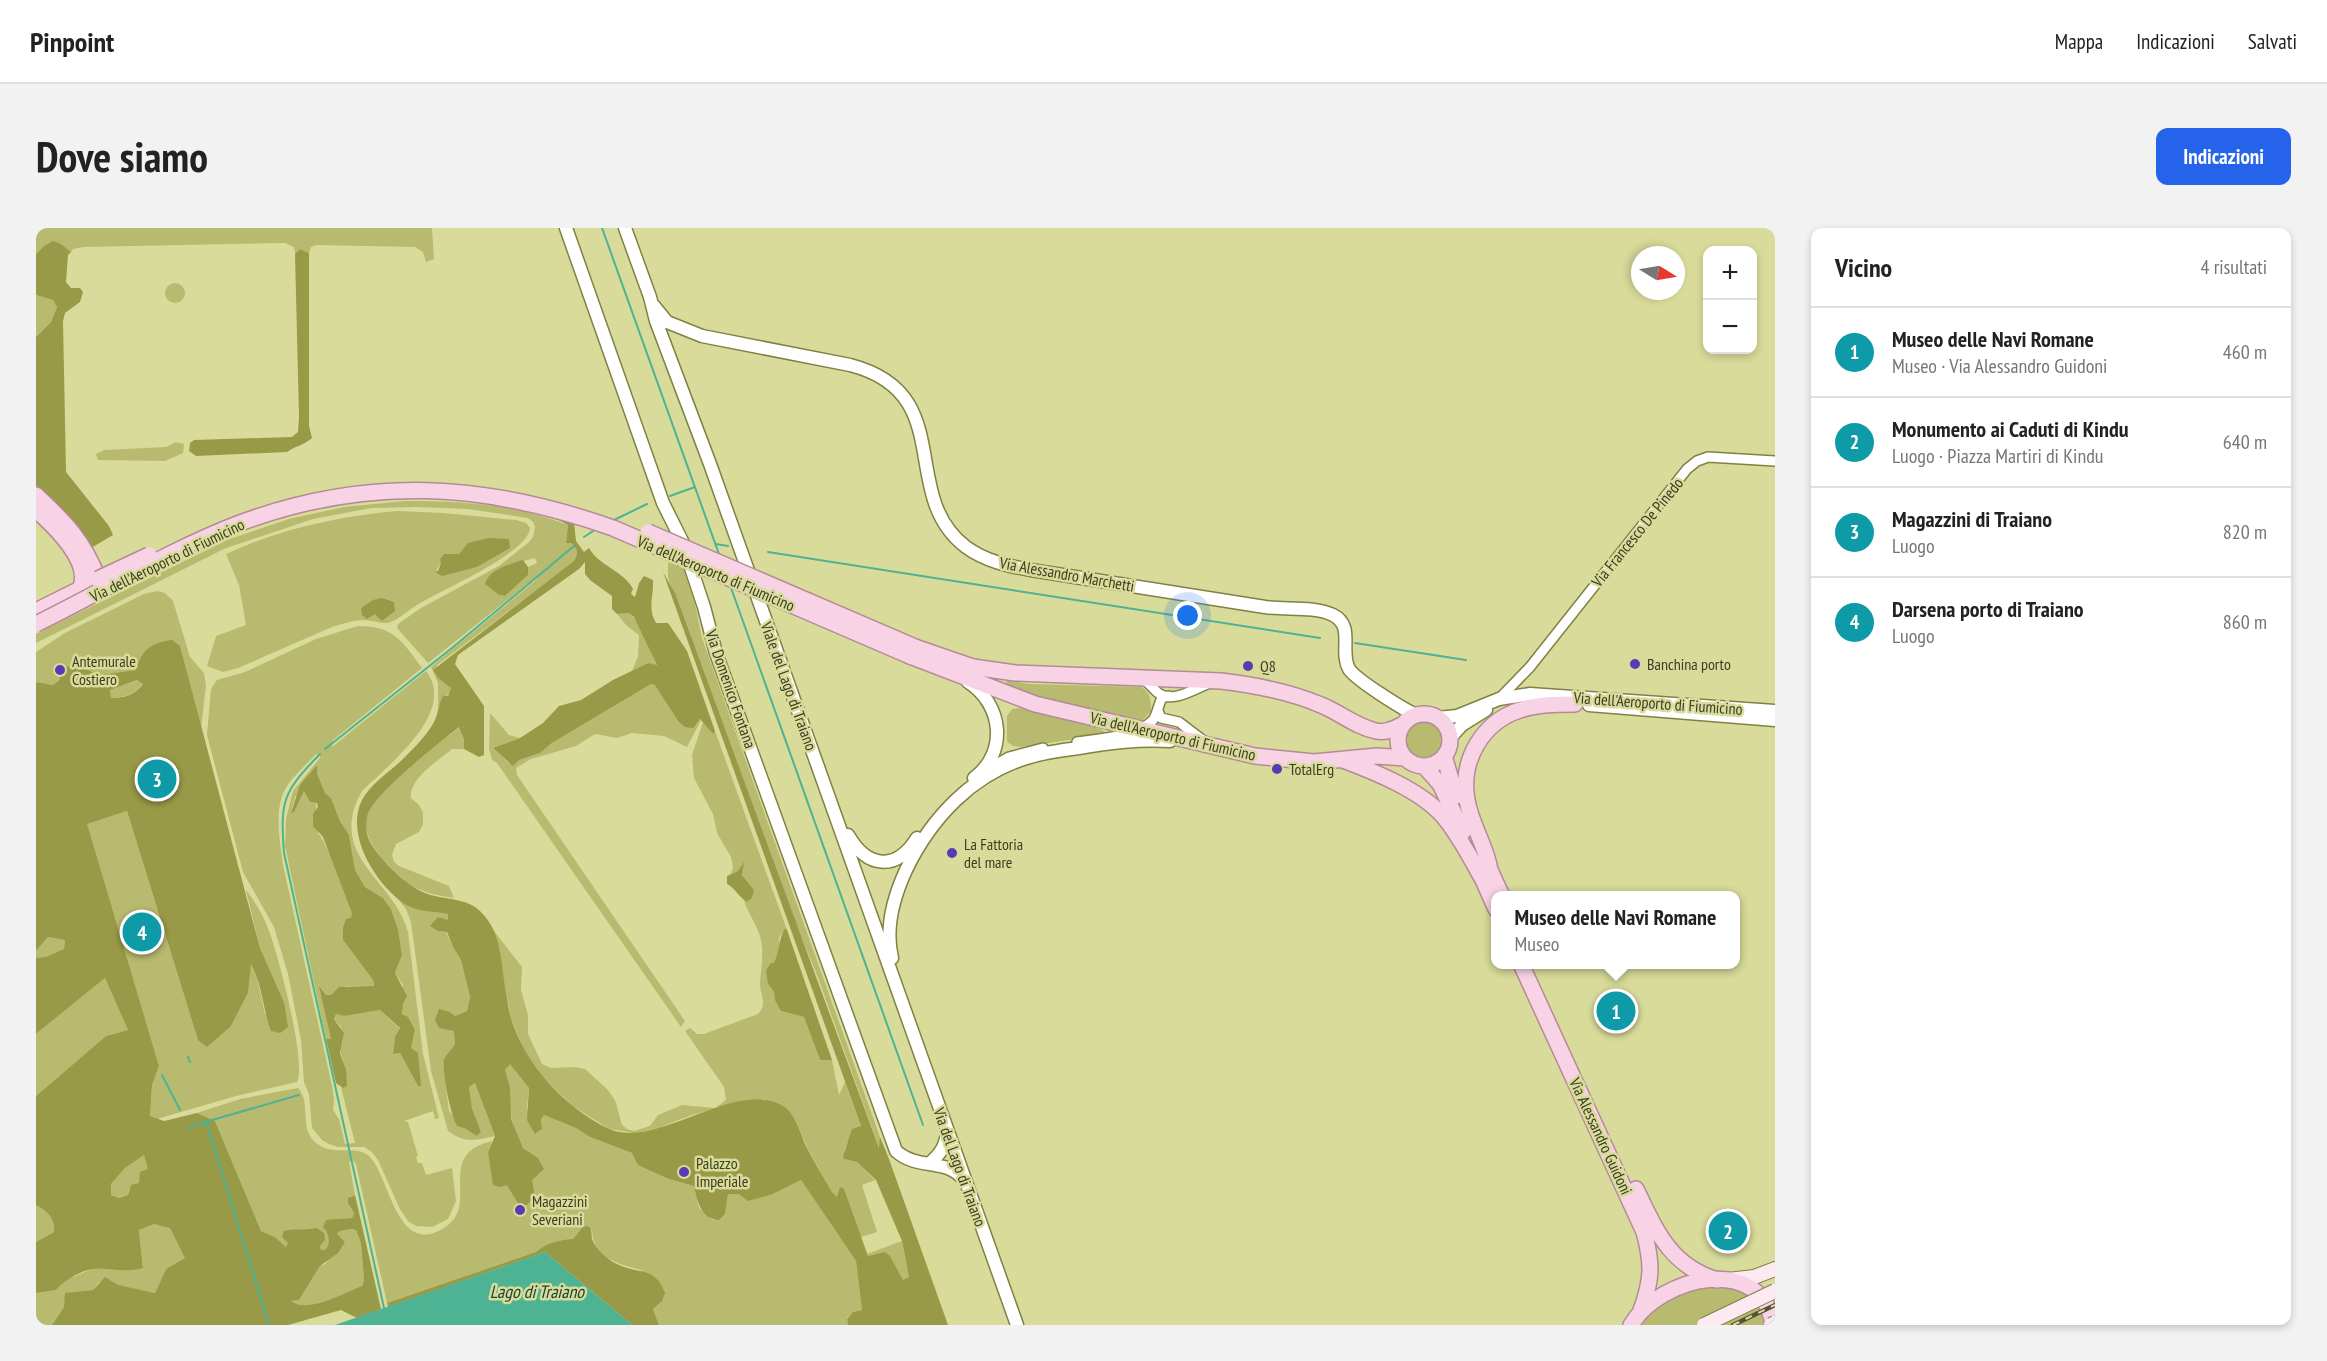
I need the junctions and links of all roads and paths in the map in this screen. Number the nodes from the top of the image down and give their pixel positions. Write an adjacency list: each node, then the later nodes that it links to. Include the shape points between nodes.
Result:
1 (566, 228): 46 (street, Via Domenico Fontana, via 663,503 682,541 716,653 896,1151 913,1162)
2 (625, 228): 3 (street, Viale del Lago di Traiano)
3 (650, 297): 23 (street, Via Alessandro Marchetti, via 664,320 686,330 858,367 894,386 917,420 941,517 955,537 982,557 1031,570 1329,614 1345,628 1346,659 1352,672); 35 (street, Viale del Lago di Traiano)
4 (1775, 461): 13 (street, Via Francesco De Pinedo, via 1720,457 1697,461)
5 (36, 495): 7 (main road, via 64,521)
6 (36, 510): 7 (main road)
7 (81, 555): 8 (main road); 9 (main road, via 84,576)
8 (98, 579): 9 (main road, Via dell'Aeroporto di Fiumicino); 12 (main road, Via dell'Aeroporto di Fiumicino, bridge, via 235,515 316,492 399,481 476,483 524,491 618,519)
9 (80, 596): 10 (main road, Via dell'Aeroporto di Fiumicino); 11 (main road, Via dell'Aeroporto di Fiumicino, bridge); 12 (main road, Via dell'Aeroporto di Fiumicino, bridge, via 240,523 355,494 437,490 485,494 566,512 614,528)
10 (36, 611)
11 (36, 624)
12 (913, 652): 14 (main road, Via dell'Aeroporto di Fiumicino); 15 (main road, Via dell'Aeroporto di Fiumicino, via 994,671)
13 (1530, 667): 17 (street, via 1524,685); 19 (street, Via Francesco De Pinedo)
14 (957, 676): 27 (main road, Via dell'Aeroporto di Fiumicino, via 1035,704); 34 (street, via 985,696 997,723 992,756)
15 (1139, 678): 16 (main road, Via dell'Aeroporto di Fiumicino); 18 (street, via 1158,693)
16 (1221, 681): 18 (street); 26 (main road, Via dell'Aeroporto di Fiumicino, via 1276,689 1322,705 1369,729 1389,731)
17 (1530, 694): 19 (street, Via dell'Aeroporto di Fiumicino); 22 (street, Via dell'Aeroporto di Fiumicino)
18 (1169, 696): 21 (street, via 1160,700)
19 (1498, 699): 24 (street, Via dell'Aeroporto di Fiumicino, via 1457,716)
20 (1575, 704): 25 (street, Via dell'Aeroporto di Fiumicino); 28 (street, Via dell'Aeroporto di Fiumicino, via 1535,700 1502,704 1462,725); 37 (main road, via 1513,712 1494,724 1473,750 1467,770 1467,802 1488,856)
21 (1158, 711): 27 (street, via 1151,722); 29 (street, via 1161,718 1179,722)
22 (1775, 711)
23 (1416, 715): 24 (main road); 26 (main road)
24 (1438, 718): 28 (main road)
25 (1775, 720)
26 (1402, 725): 31 (main road, via 1398,742)
27 (1136, 728): 29 (main road, Via dell'Aeroporto di Fiumicino); 34 (street, via 1116,736 1029,751)
28 (1450, 738): 30 (main road)
29 (1218, 747): 32 (main road, Via dell'Aeroporto di Fiumicino, via 1295,761); 38 (street, via 1166,740 1119,741 1011,763 973,786 947,808 916,850)
30 (1444, 756): 33 (main road); 37 (main road, via 1451,787)
31 (1405, 758): 32 (main road, Via dell'Aeroporto di Fiumicino); 33 (main road)
32 (1340, 759): 37 (main road, via 1370,770 1430,804)
33 (1424, 766): 37 (main road, via 1440,784)
34 (978, 774): 36 (street, via 938,810 910,848 888,863)
35 (835, 812): 36 (street, via 860,851); 43 (street, Viale del Lago di Traiano)
36 (881, 863): 38 (street, via 894,872)
37 (1486, 874): 39 (main road); 40 (main road)
38 (900, 885): 43 (street, via 889,938)
39 (1498, 891)
40 (1491, 892)
41 (1523, 969): 51 (main road, Via Alessandro Guidoni, via 1644,1232 1651,1275)
42 (1535, 969): 49 (main road, Via Alessandro Guidoni, via 1661,1240 1673,1255 1695,1270)
43 (899, 992): 44 (street, Viale del Lago di Traiano)
44 (904, 1009): 45 (street, Via del Lago di Traiano)
45 (947, 1130): 46 (street, via 944,1148); 47 (street, Via del Lago di Traiano)
46 (929, 1164): 47 (street, via 952,1169)
47 (966, 1184): 53 (street, Via del Lago di Traiano)
48 (1775, 1269): 49 (main road, via 1754,1277)
49 (1720, 1280): 51 (main road, via 1694,1281 1675,1287 1649,1303); 52 (main road, Via Alessandro Guidoni, via 1757,1294)
50 (1775, 1291): 54 (main road, bridge)
51 (1634, 1321)
52 (1773, 1324)
53 (1017, 1325)
54 (1704, 1325)

